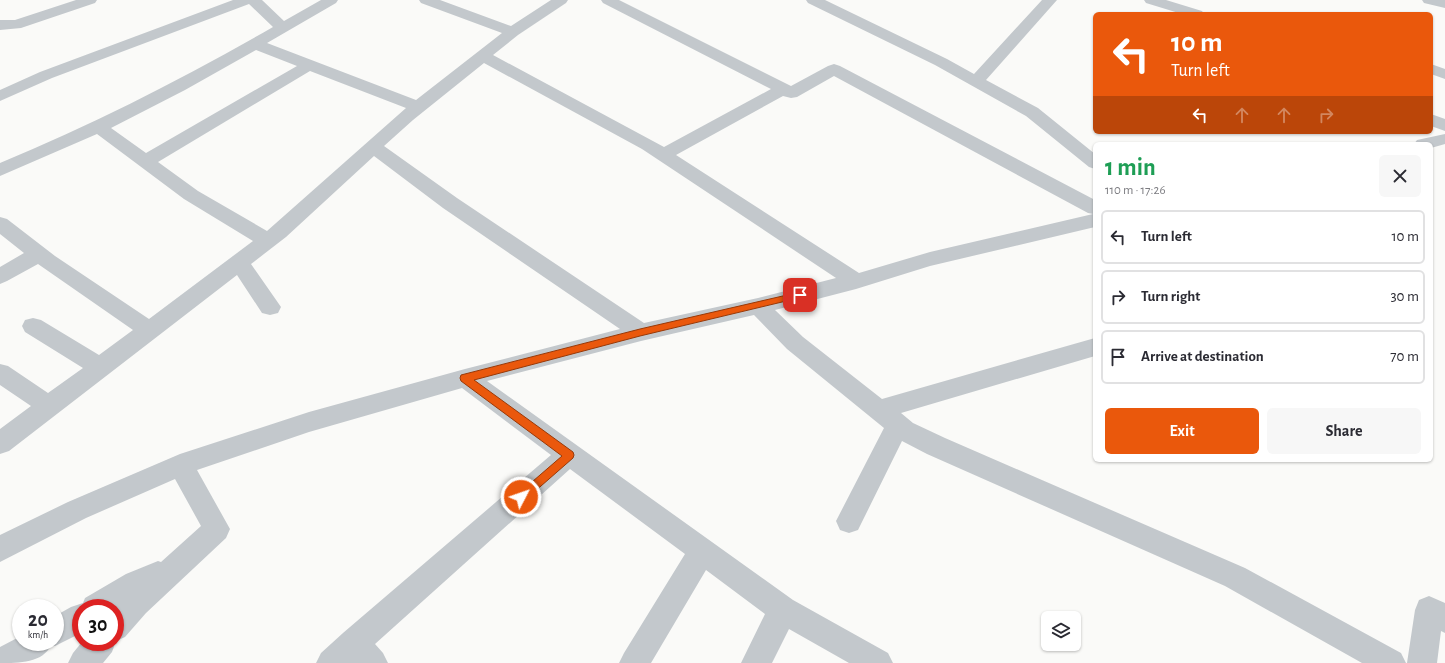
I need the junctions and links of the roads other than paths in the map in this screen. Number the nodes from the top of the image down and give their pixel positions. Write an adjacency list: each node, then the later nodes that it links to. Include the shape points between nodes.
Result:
1 (90, 0): 15 (street, via 16,25)
2 (246, 0): 25 (street)
3 (254, 0): 16 (street)
4 (331, 0): 16 (street)
5 (426, 0): 12 (street)
6 (561, 0): 17 (street)
7 (608, 0): 24 (street)
8 (1050, 0): 23 (street)
9 (1151, 0): 14 (street)
10 (1429, 0): 13 (street)
11 (823, 2): 23 (street)
12 (449, 3): 17 (street)
13 (1445, 4)
14 (1190, 12)
15 (0, 25)
16 (283, 29): 18 (street)
17 (512, 32): 19 (street)
18 (255, 44): 20 (street); 28 (street)
19 (483, 56): 26 (street); 33 (street)
20 (309, 64): 26 (street); 34 (street)
21 (1433, 70): 22 (street)
22 (1445, 74)
23 (976, 81): 35 (street, via 1032,112)
24 (783, 89): 33 (street); 37 (street, via 791,92 834,69)
25 (0, 96)
26 (418, 107): 32 (street)
27 (1433, 120): 29 (street)
28 (98, 126): 34 (street); 36 (street)
29 (1445, 126)
30 (1445, 139): 31 (street)
31 (1432, 142)
32 (373, 147): 40 (street); 49 (street, via 450,203)
33 (663, 155): 44 (street)
34 (146, 161): 40 (street, via 191,195)
35 (1093, 161)
36 (0, 170)
37 (1093, 207)
38 (1093, 220): 44 (street, via 930,259)
39 (0, 224): 41 (street)
40 (268, 240): 42 (street)
41 (40, 254): 43 (street); 48 (street)
42 (239, 262): 46 (street); 48 (street)
43 (0, 276)
44 (856, 281): 45 (street)
45 (758, 306): 49 (street); 55 (street, via 795,343)
46 (270, 307)
47 (33, 326): 51 (street)
48 (149, 330): 51 (street)
49 (640, 332): 53 (street)
50 (1093, 348): 55 (street)
51 (100, 367): 54 (street)
52 (0, 373): 54 (street)
53 (465, 378): 58 (street); 59 (street, via 309,422)
54 (49, 406): 57 (street)
55 (879, 410): 56 (street)
56 (898, 425): 60 (street); 77 (street, via 936,446 1235,577)
57 (0, 443)
58 (569, 455): 62 (street); 70 (street)
59 (180, 465): 61 (street, via 77,510); 63 (street, via 217,529)
60 (849, 522)
61 (0, 549)
62 (702, 551): 65 (street); 74 (street)
63 (178, 565): 64 (street, via 136,584); 66 (street)
64 (111, 599)
65 (783, 610): 75 (street); 76 (street)
66 (124, 617)
67 (1445, 619): 78 (street, via 1429,610)
68 (22, 651): 71 (street)
69 (94, 651): 72 (street)
70 (363, 653): 73 (street)
71 (10, 658)
72 (83, 663)
73 (330, 663)
74 (634, 663)
75 (756, 663)
76 (878, 663)
77 (1391, 663)
78 (1422, 663)

